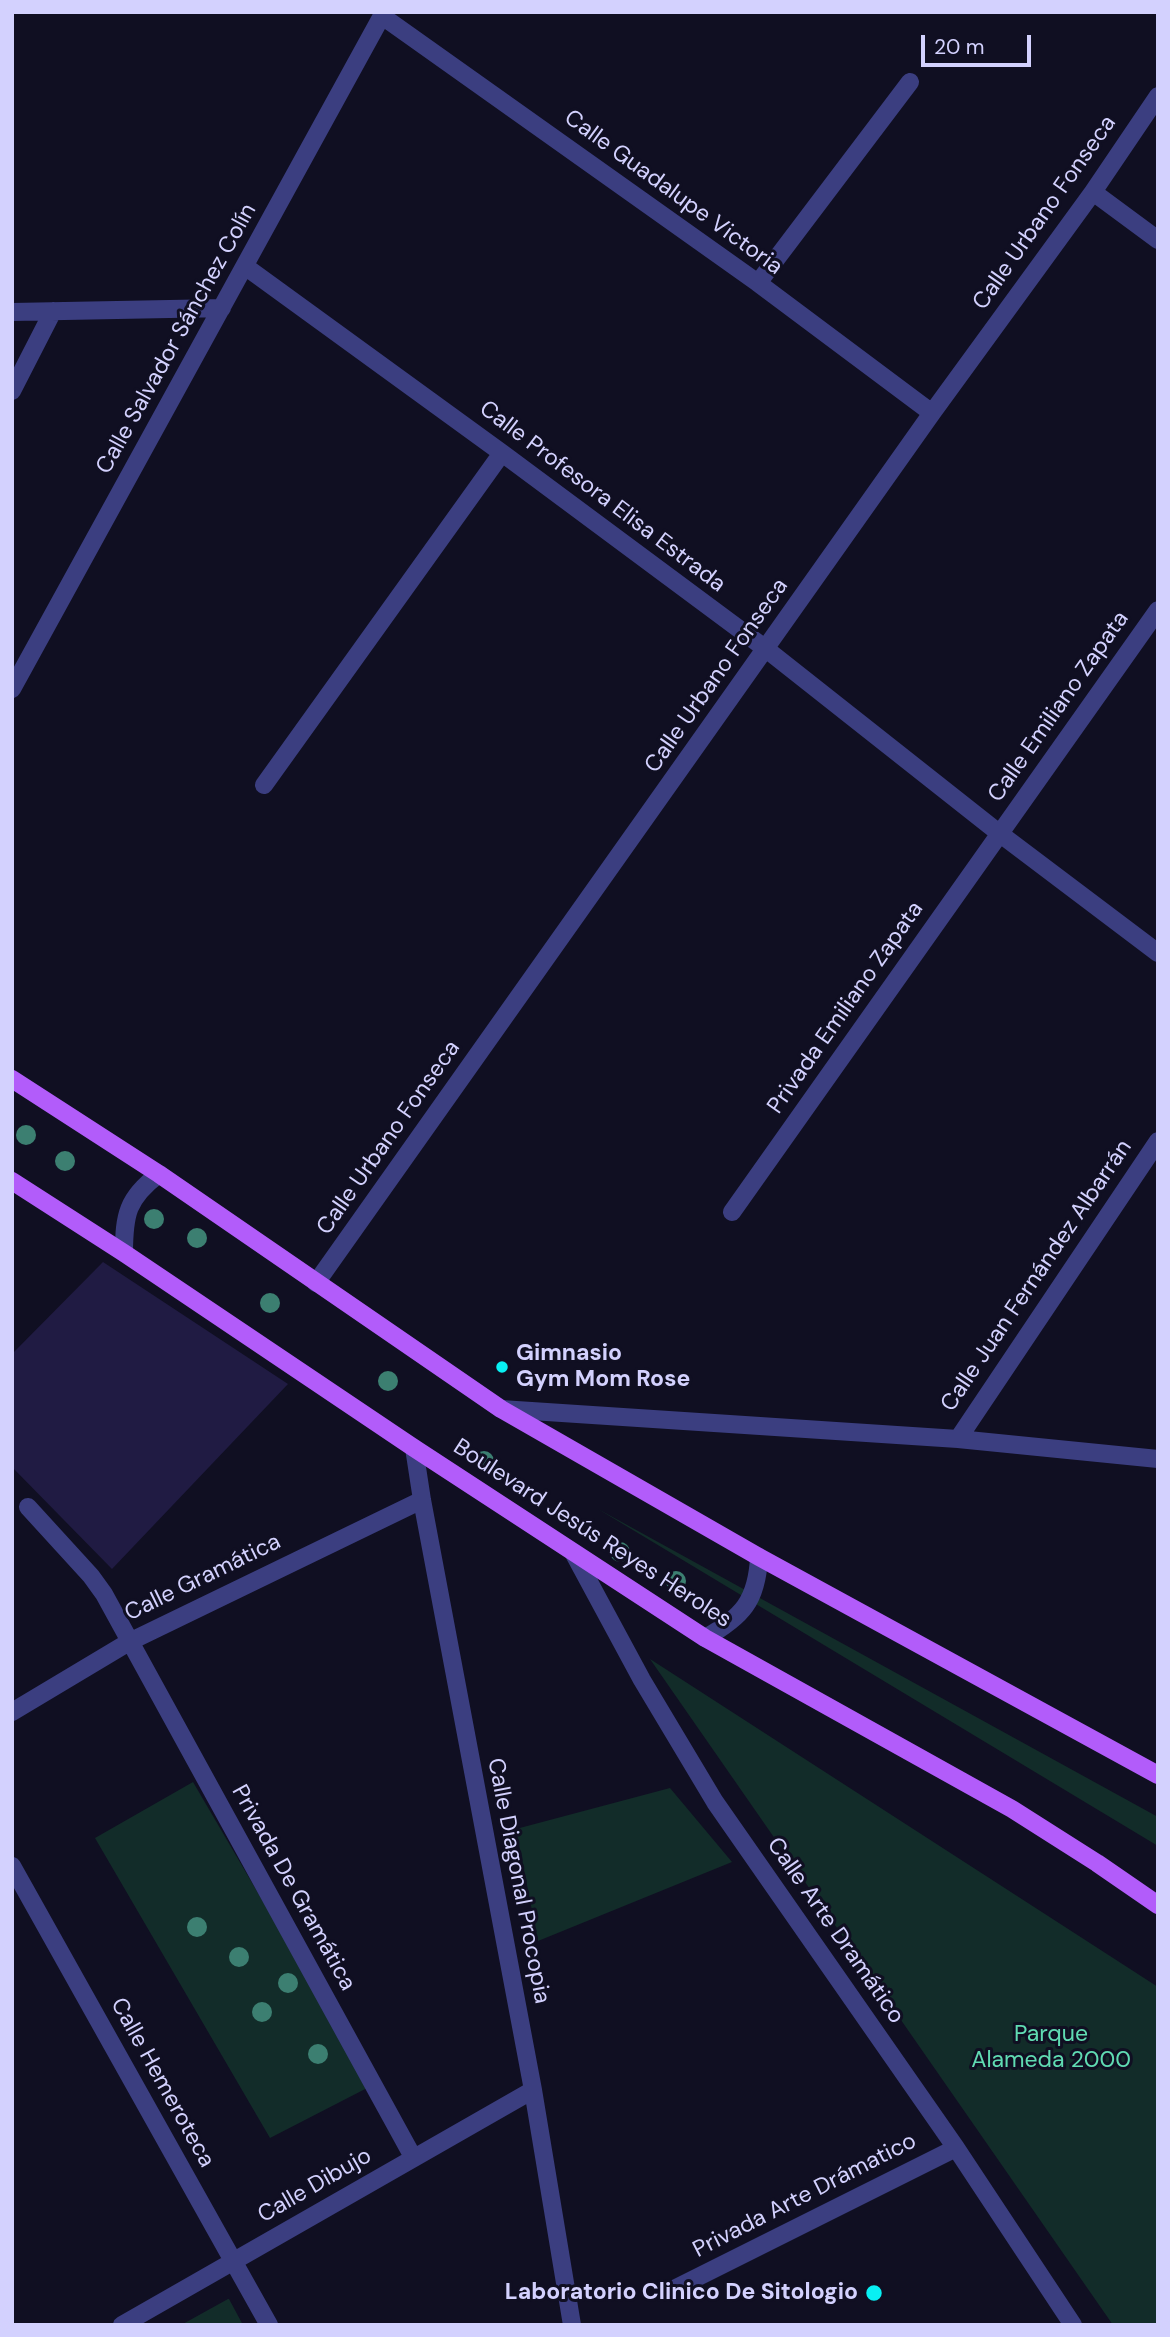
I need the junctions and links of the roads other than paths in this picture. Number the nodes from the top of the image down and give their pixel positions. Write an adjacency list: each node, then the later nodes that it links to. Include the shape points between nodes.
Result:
1 (383, 14): 6 (street, Calle Salvador Sánchez Colín); 7 (street, Calle Guadalupe Victoria)
2 (910, 82): 7 (street)
3 (1158, 96): 4 (street, Calle Urbano Fonseca)
4 (1093, 192): 5 (street); 12 (street, Calle Urbano Fonseca)
5 (1158, 240)
6 (246, 267): 8 (street, Calle Salvador Sánchez Colín); 13 (street, Calle Profesora Elisa Estrada)
7 (758, 284): 12 (street, Calle Guadalupe Victoria)
8 (222, 309): 9 (street); 16 (street, Calle Salvador Sánchez Colín)
9 (52, 311): 10 (street); 11 (street)
10 (12, 312)
11 (12, 390)
12 (932, 413): 15 (street, Calle Urbano Fonseca)
13 (502, 453): 15 (street, Calle Profesora Elisa Estrada); 17 (street)
14 (1158, 610): 18 (street, Calle Emiliano Zapata)
15 (766, 649): 18 (street, Calle Profesora Elisa Estrada); 26 (street, Calle Urbano Fonseca)
16 (12, 689)
17 (264, 785)
18 (999, 833): 19 (street, Calle Profesora Elisa Estrada); 24 (street, Privada Emiliano Zapata)
19 (1158, 953)
20 (12, 1079): 22 (main road)
21 (1158, 1141): 28 (street, Calle Juan Fernández Albarrán)
22 (159, 1174): 25 (street, via 138,1191 127,1210); 26 (main road)
23 (12, 1181): 25 (main road, Boulevard Jesús Reyes Heroles)
24 (732, 1212)
25 (124, 1253): 29 (main road, Boulevard Jesús Reyes Heroles)
26 (316, 1283): 27 (main road)
27 (501, 1409): 28 (street, Calle Juan Fernández Albarrán); 34 (main road)
28 (958, 1439): 30 (street, Calle Juan Fernández Albarrán)
29 (414, 1447): 31 (street, Calle Diagonal Procopia); 33 (main road, Boulevard Jesús Reyes Heroles)
30 (1158, 1459)
31 (422, 1500): 36 (street, Calle Gramática); 41 (street, Calle Diagonal Procopia)
32 (28, 1507): 36 (street, Privada De Gramática, via 91,1576)
33 (574, 1554): 35 (main road, Boulevard Jesús Reyes Heroles); 42 (street, Calle Arte Dramático, via 715,1801)
34 (759, 1557): 35 (street, via 748,1605 737,1618); 38 (main road)
35 (705, 1638): 40 (main road, Boulevard Jesús Reyes Heroles, via 1012,1809)
36 (129, 1642): 37 (street, Calle Gramática); 43 (street, Privada De Gramática)
37 (12, 1712)
38 (1158, 1775)
39 (12, 1866): 44 (street, Calle Hemeroteca)
40 (1158, 1905)
41 (533, 2090): 43 (street, Calle Dibujo); 48 (street, Calle Diagonal Procopia)
42 (956, 2148): 45 (street, Privada Arte Drámatico); 49 (street, Calle Arte Dramático)
43 (414, 2157): 44 (street, Calle Dibujo)
44 (234, 2261): 46 (street, Calle Dibujo); 47 (street, Calle Hemeroteca)
45 (676, 2288)
46 (122, 2325)
47 (269, 2325)
48 (572, 2325)
49 (1073, 2325)

